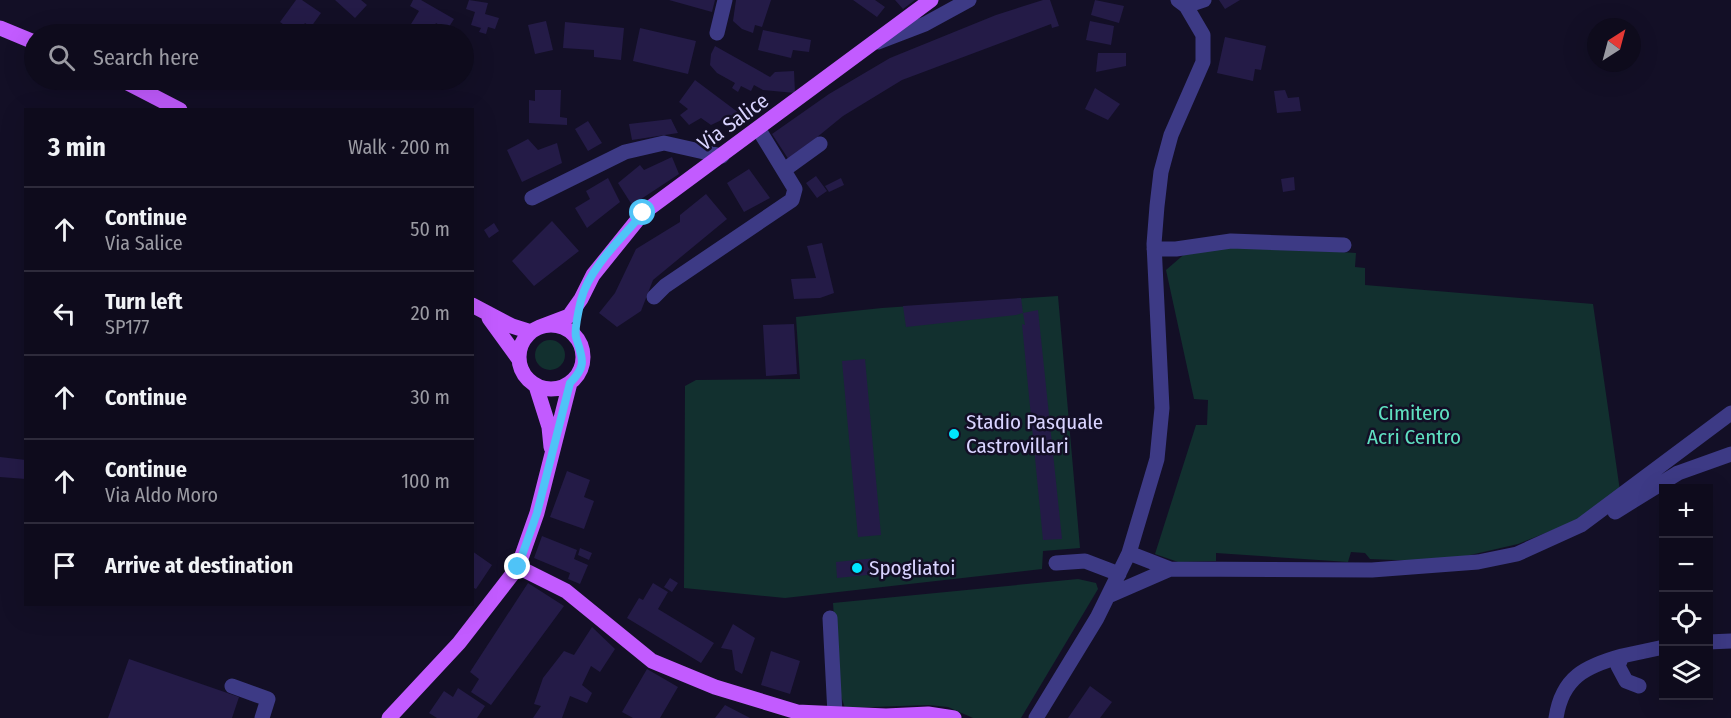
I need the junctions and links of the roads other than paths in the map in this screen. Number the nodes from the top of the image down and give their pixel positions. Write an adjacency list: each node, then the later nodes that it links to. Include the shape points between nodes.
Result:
1 (724, 0): 7 (street)
2 (931, 0): 9 (main road, Via Salice)
3 (969, 0): 9 (street, via 925,24)
4 (1204, 0): 5 (street)
5 (1182, 3): 18 (street, via 1203,35 1203,62 1168,144 1161,172)
6 (0, 28): 8 (main road)
7 (717, 33)
8 (24, 38)
9 (878, 42): 12 (main road, Via Salice)
10 (141, 90): 11 (main road)
11 (176, 108)
12 (759, 130): 14 (main road, Via Salice); 15 (street)
13 (820, 144): 15 (street)
14 (722, 156): 16 (street, via 664,143 625,152); 20 (main road, Via Salice, via 643,213 593,275)
15 (784, 170): 19 (street, via 795,189 792,200)
16 (532, 198)
17 (1344, 245): 18 (street, via 1231,241)
18 (1154, 249): 31 (street, via 1162,408 1157,459)
19 (654, 297)
20 (581, 299): 22 (main road, via 569,316); 23 (main road)
21 (479, 309): 22 (main road, via 512,326); 24 (main road)
22 (536, 329): 23 (main road, via 559,326); 24 (main road, via 520,348)
23 (575, 336): 25 (main road, via 583,361)
24 (518, 358): 26 (main road, via 523,374)
25 (570, 383): 26 (main road, via 553,389); 29 (main road)
26 (536, 386): 29 (main road, via 549,427)
27 (1731, 413): 30 (street)
28 (1731, 454): 30 (street, via 1678,473 1611,515)
29 (552, 457): 33 (main road)
30 (1581, 525): 34 (street, via 1517,554 1478,562 1372,570)
31 (1129, 553): 34 (street); 35 (street)
32 (1056, 562): 35 (street, via 1085,561)
33 (518, 567): 44 (main road, via 566,591 651,661 715,687 797,712); 47 (main road, via 459,643)
34 (1170, 568): 36 (street)
35 (1119, 574): 36 (street)
36 (1108, 596): 48 (street)
37 (830, 618): 44 (street)
38 (1731, 641): 39 (street)
39 (1713, 642)
40 (1659, 648): 41 (street)
41 (1622, 656): 43 (street, via 1618,666 1626,681); 49 (street, via 1593,664 1571,681 1559,699)
42 (232, 686): 46 (street, via 268,699)
43 (1639, 686)
44 (835, 714): 45 (main road)
45 (952, 717)
46 (262, 718)
47 (389, 718)
48 (1036, 718)
49 (1556, 718)

